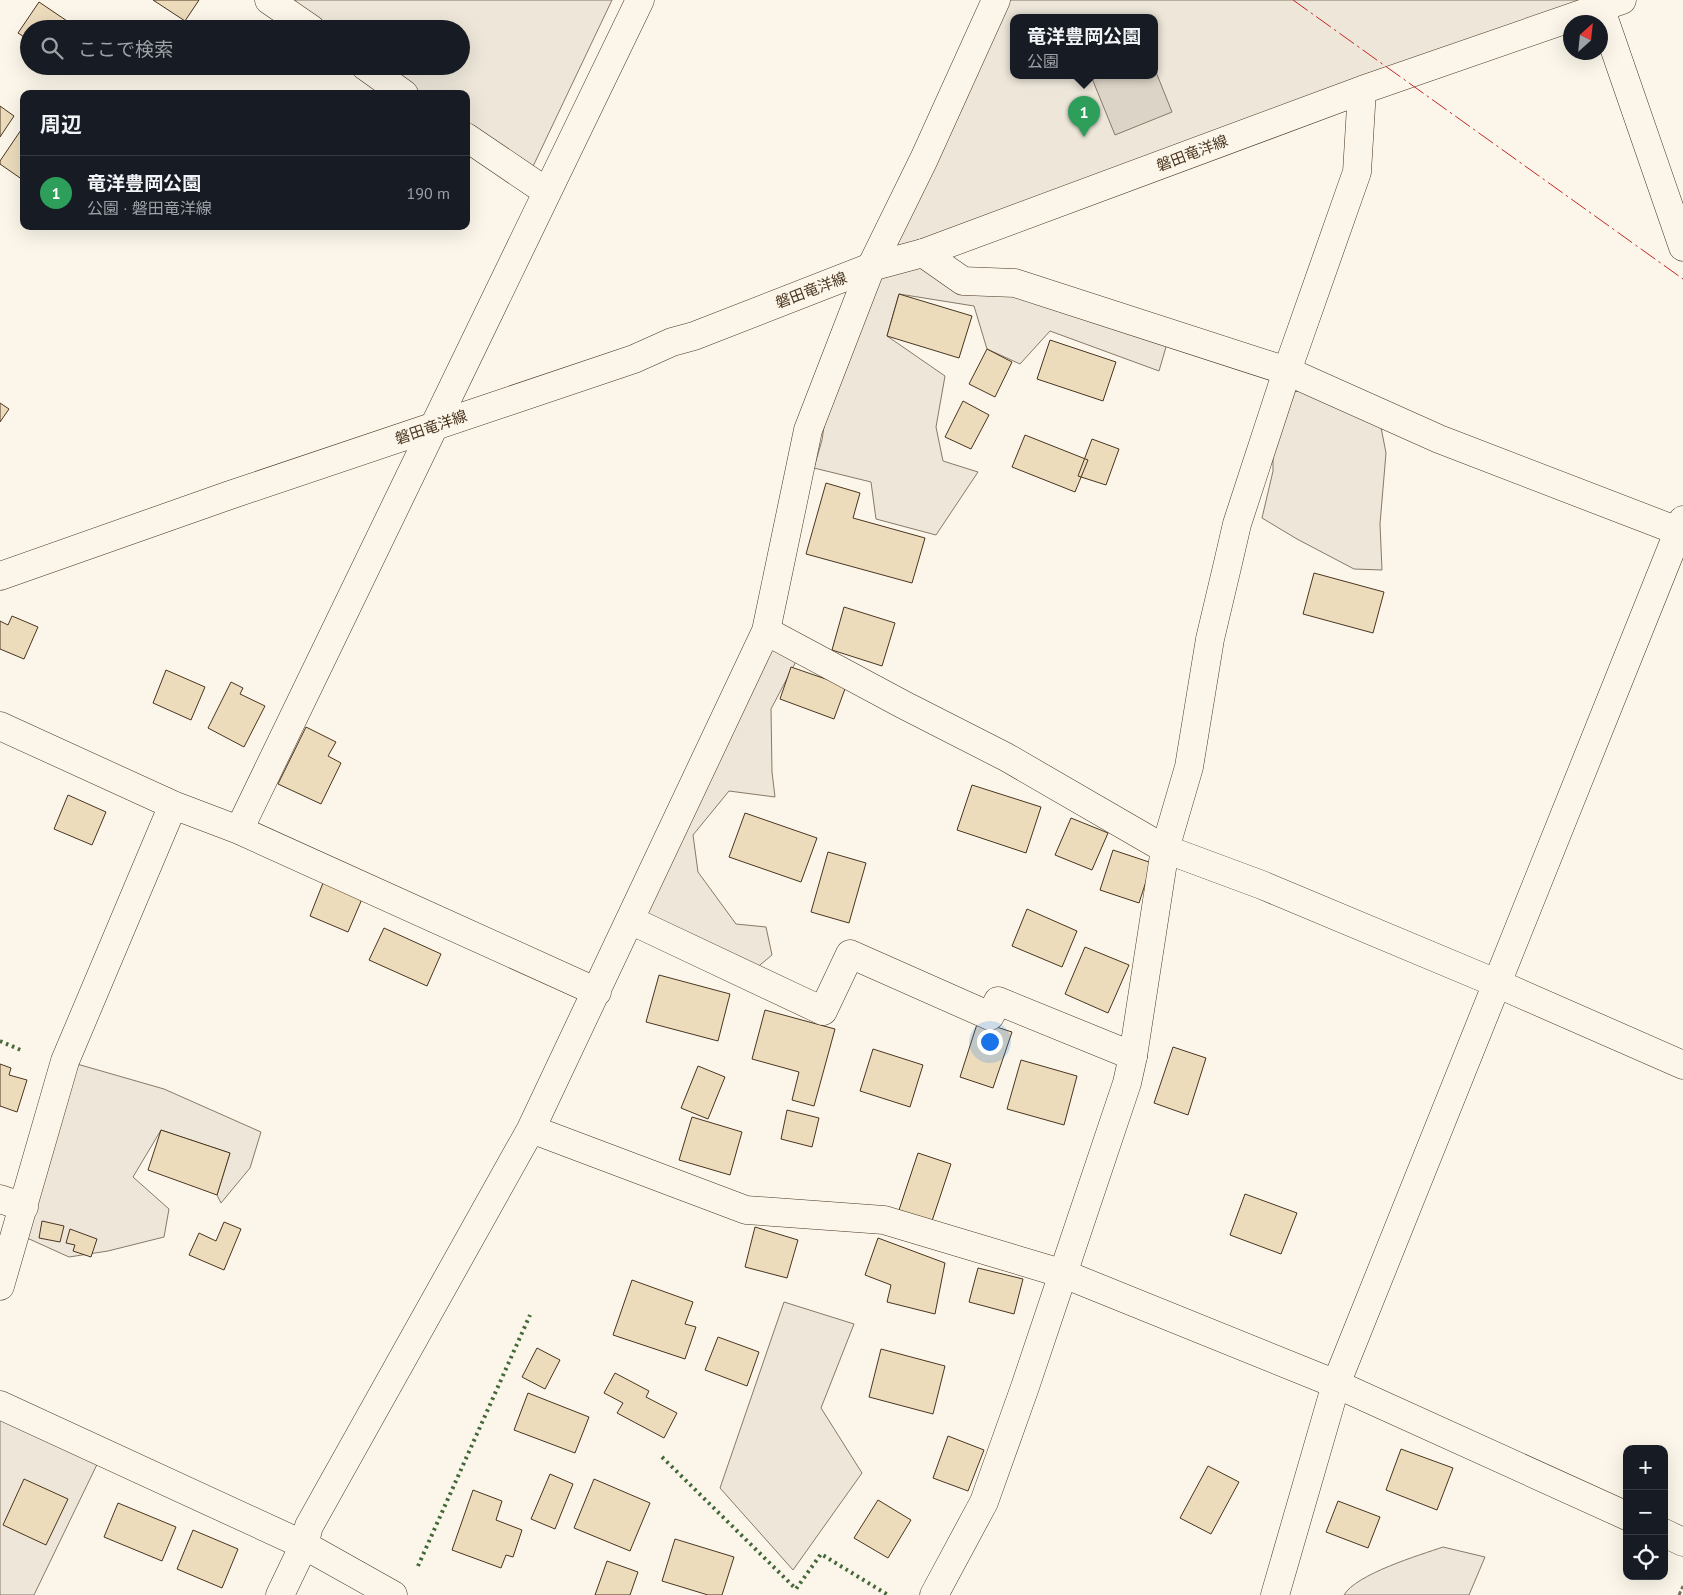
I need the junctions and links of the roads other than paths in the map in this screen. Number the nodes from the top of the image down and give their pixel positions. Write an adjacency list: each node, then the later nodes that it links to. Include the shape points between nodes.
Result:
1 (269, 0): 5 (street)
2 (640, 0): 10 (street)
3 (996, 0): 13 (street)
4 (1607, 2): 8 (street, 磐田竜洋線); 11 (street)
5 (298, 20)
6 (378, 75): 7 (street)
7 (398, 90)
8 (1362, 90): 12 (street, 磐田竜洋線); 14 (street, via 1357,172)
9 (470, 140): 10 (street)
10 (547, 192): 15 (street)
11 (1683, 247)
12 (923, 253): 13 (street, 磐田竜洋線); 14 (street, via 962,281 1015,283)
13 (871, 267): 15 (street, 磐田竜洋線, via 634,359); 18 (street, via 808,430)
14 (1287, 371): 16 (street, via 1439,440); 22 (street, via 1237,524 1210,640 1189,767)
15 (434, 426): 17 (street, 磐田竜洋線); 21 (street)
16 (1680, 526): 24 (street)
17 (0, 576)
18 (766, 630): 22 (street, via 1006,757); 23 (street)
19 (0, 726): 20 (street)
20 (174, 805): 21 (street); 29 (street, via 65,1061)
21 (239, 830): 25 (street)
22 (1165, 849): 24 (street, via 1262,885); 26 (street)
23 (630, 920): 25 (street); 26 (street, via 823,1011 850,954 990,1016 998,1001)
24 (1496, 983): 27 (street); 32 (street)
25 (597, 992): 28 (street)
26 (1133, 1056): 30 (street)
27 (1683, 1066)
28 (531, 1129): 30 (street, via 746,1210 884,1220); 37 (street, via 309,1526)
29 (12, 1203): 31 (street)
30 (1064, 1274): 32 (street); 40 (street, via 984,1502)
31 (0, 1286)
32 (1336, 1384): 34 (street); 41 (street)
33 (0, 1405): 37 (street)
34 (1623, 1514)
35 (1668, 1535): 36 (street)
36 (1683, 1542)
37 (304, 1545): 38 (street); 39 (street)
38 (280, 1595)
39 (393, 1595)
40 (934, 1595)
41 (1275, 1595)

